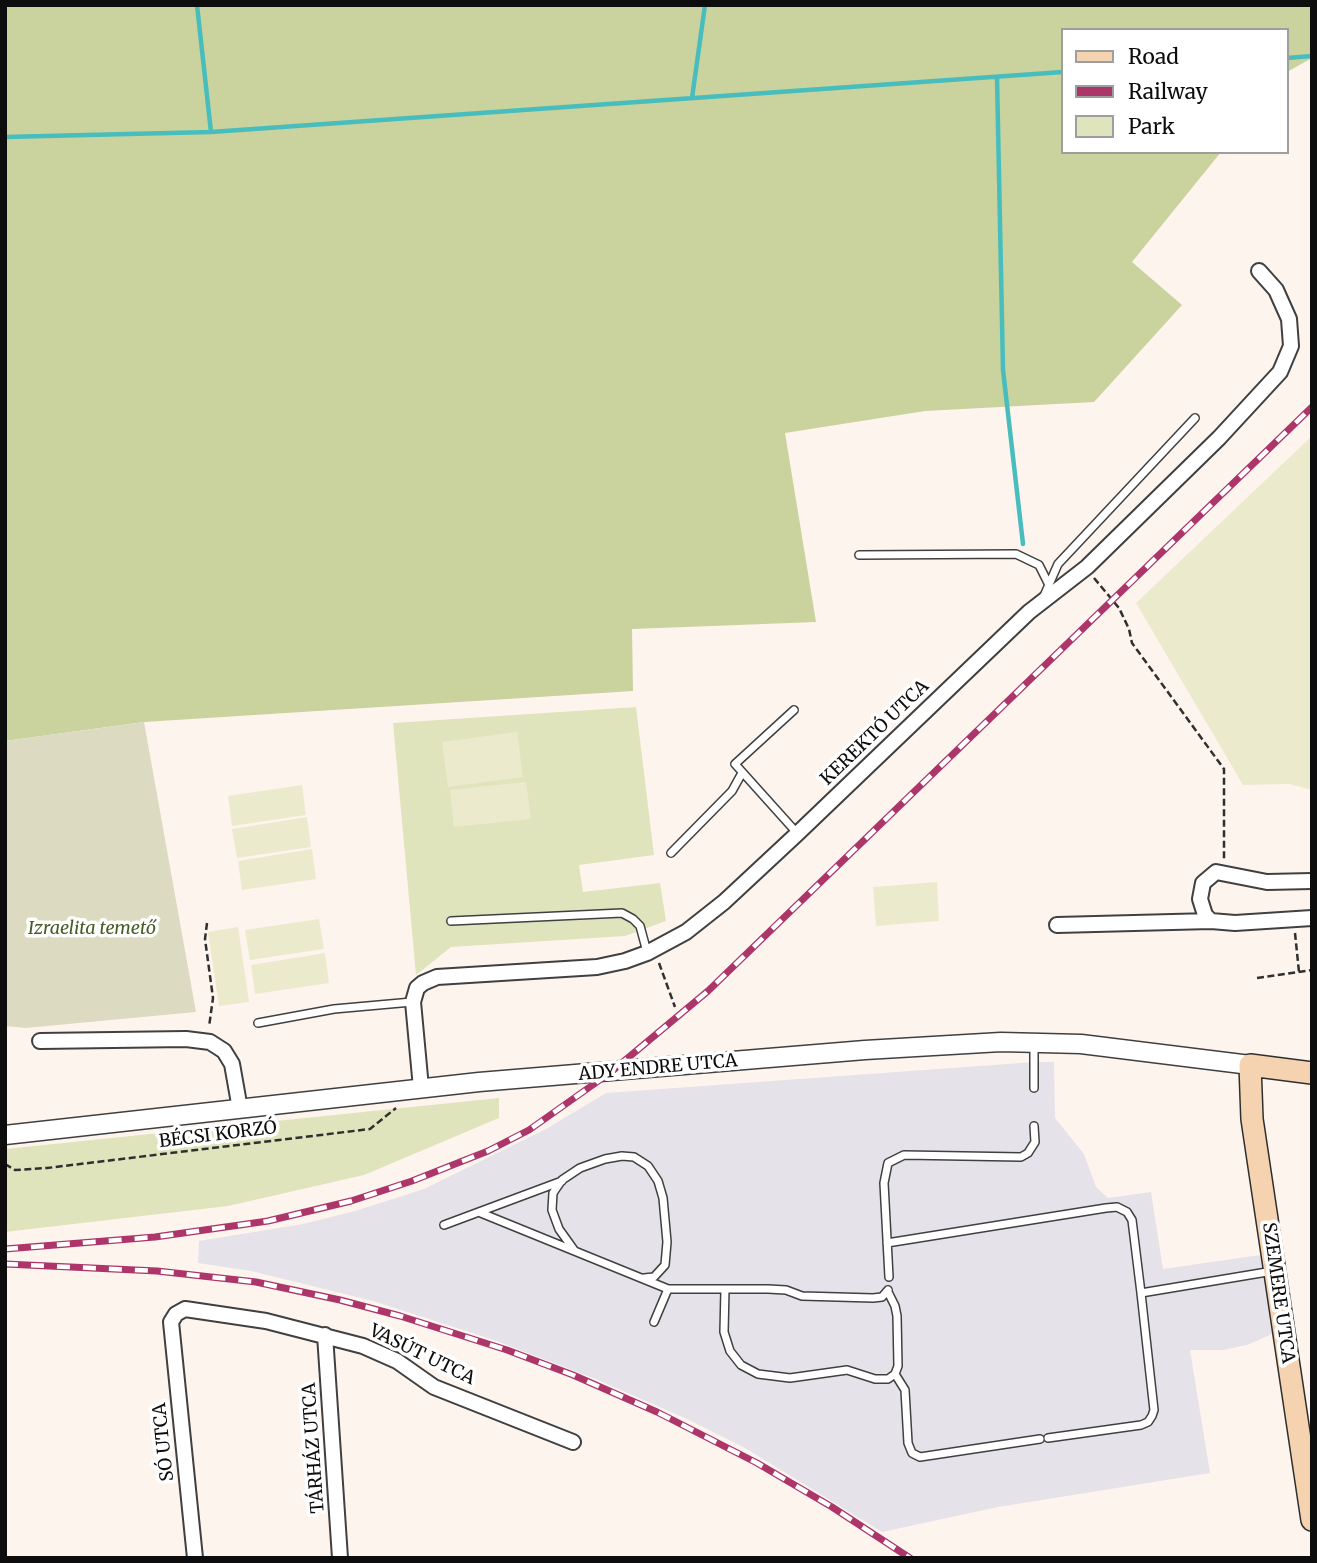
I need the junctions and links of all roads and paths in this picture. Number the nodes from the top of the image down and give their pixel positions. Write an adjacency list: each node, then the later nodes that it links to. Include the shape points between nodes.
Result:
1 (1259, 271): 4 (street, KEREKTÓ UTCA, via 1276,290 1289,319 1291,346 1280,372)
2 (1195, 418): 5 (lane, via 1058,564)
3 (859, 555): 5 (lane, via 1016,554 1039,565)
4 (1087, 567): 6 (street, KEREKTÓ UTCA); 11 (path, via 1119,608 1132,643 1224,769)
5 (1049, 585): 6 (lane)
6 (1042, 599): 9 (street, KEREKTÓ UTCA)
7 (794, 710): 8 (lane, via 735,764)
8 (743, 773): 9 (lane); 10 (lane, via 732,791)
9 (797, 834): 19 (street, KEREKTÓ UTCA, via 701,922)
10 (671, 853)
11 (1224, 873): 12 (street, via 1267,882); 16 (street, via 1208,876 1200,890 1201,907)
12 (1312, 881)
13 (1312, 918): 14 (street)
14 (1295, 919): 16 (street); 21 (path)
15 (451, 921): 19 (lane, via 622,913 640,926)
16 (1211, 921): 18 (street)
17 (207, 923): 27 (path, via 213,998)
18 (1057, 926)
19 (651, 951): 23 (street, KEREKTÓ UTCA, via 597,967 437,977 418,988); 24 (path)
20 (1312, 970): 21 (path)
21 (1299, 972): 22 (path)
22 (1257, 978)
23 (413, 1002): 25 (lane, via 334,1009); 31 (street)
24 (675, 1007)
25 (258, 1023)
26 (40, 1041): 27 (street)
27 (210, 1042): 33 (street, via 224,1051 232,1065)
28 (1034, 1042): 29 (street, ADY ENDRE UTCA); 31 (street, ADY ENDRE UTCA, via 865,1050); 32 (lane)
29 (1250, 1065): 30 (main road, ADY ENDRE UTCA); 42 (main road, SZEMERE UTCA, via 1252,1119)
30 (1312, 1073)
31 (421, 1088): 33 (street, ADY ENDRE UTCA); 36 (path, BÉCSI KORZÓ, via 370,1129 47,1168 15,1170)
32 (1034, 1088)
33 (240, 1109): 35 (street, ADY ENDRE UTCA)
34 (1034, 1126): 40 (lane, via 1035,1143 1021,1157 895,1157 888,1163 884,1183)
35 (5, 1135)
36 (5, 1164)
37 (562, 1180): 38 (lane); 41 (lane, via 552,1210); 44 (lane, via 580,1168 622,1156 648,1166 663,1198 666,1253 660,1273)
38 (481, 1213): 39 (lane); 41 (lane)
39 (444, 1225)
40 (887, 1243): 43 (lane); 47 (lane, via 1122,1208 1132,1220)
41 (576, 1252): 44 (lane)
42 (1274, 1271): 47 (lane); 53 (main road, SZEMERE UTCA)
43 (890, 1277)
44 (640, 1278): 45 (lane)
45 (668, 1289): 46 (lane); 49 (lane)
46 (725, 1289): 51 (lane, via 724,1332 730,1351 741,1365 758,1374 790,1378 847,1370 888,1379); 51 (lane, via 873,1298 888,1291 897,1316)
47 (1141, 1293): 51 (lane, via 1154,1410 1141,1425 920,1457 908,1443 905,1390)
48 (171, 1322): 50 (street, VASÚT UTCA, via 184,1309 194,1309); 54 (street, SÓ UTCA)
49 (653, 1322)
50 (325, 1335): 52 (street, VASÚT UTCA, via 382,1353 434,1387); 55 (street, TÁRHÁZ UTCA)
51 (895, 1374)
52 (573, 1442)
53 (1312, 1520)
54 (195, 1558)
55 (340, 1558)

